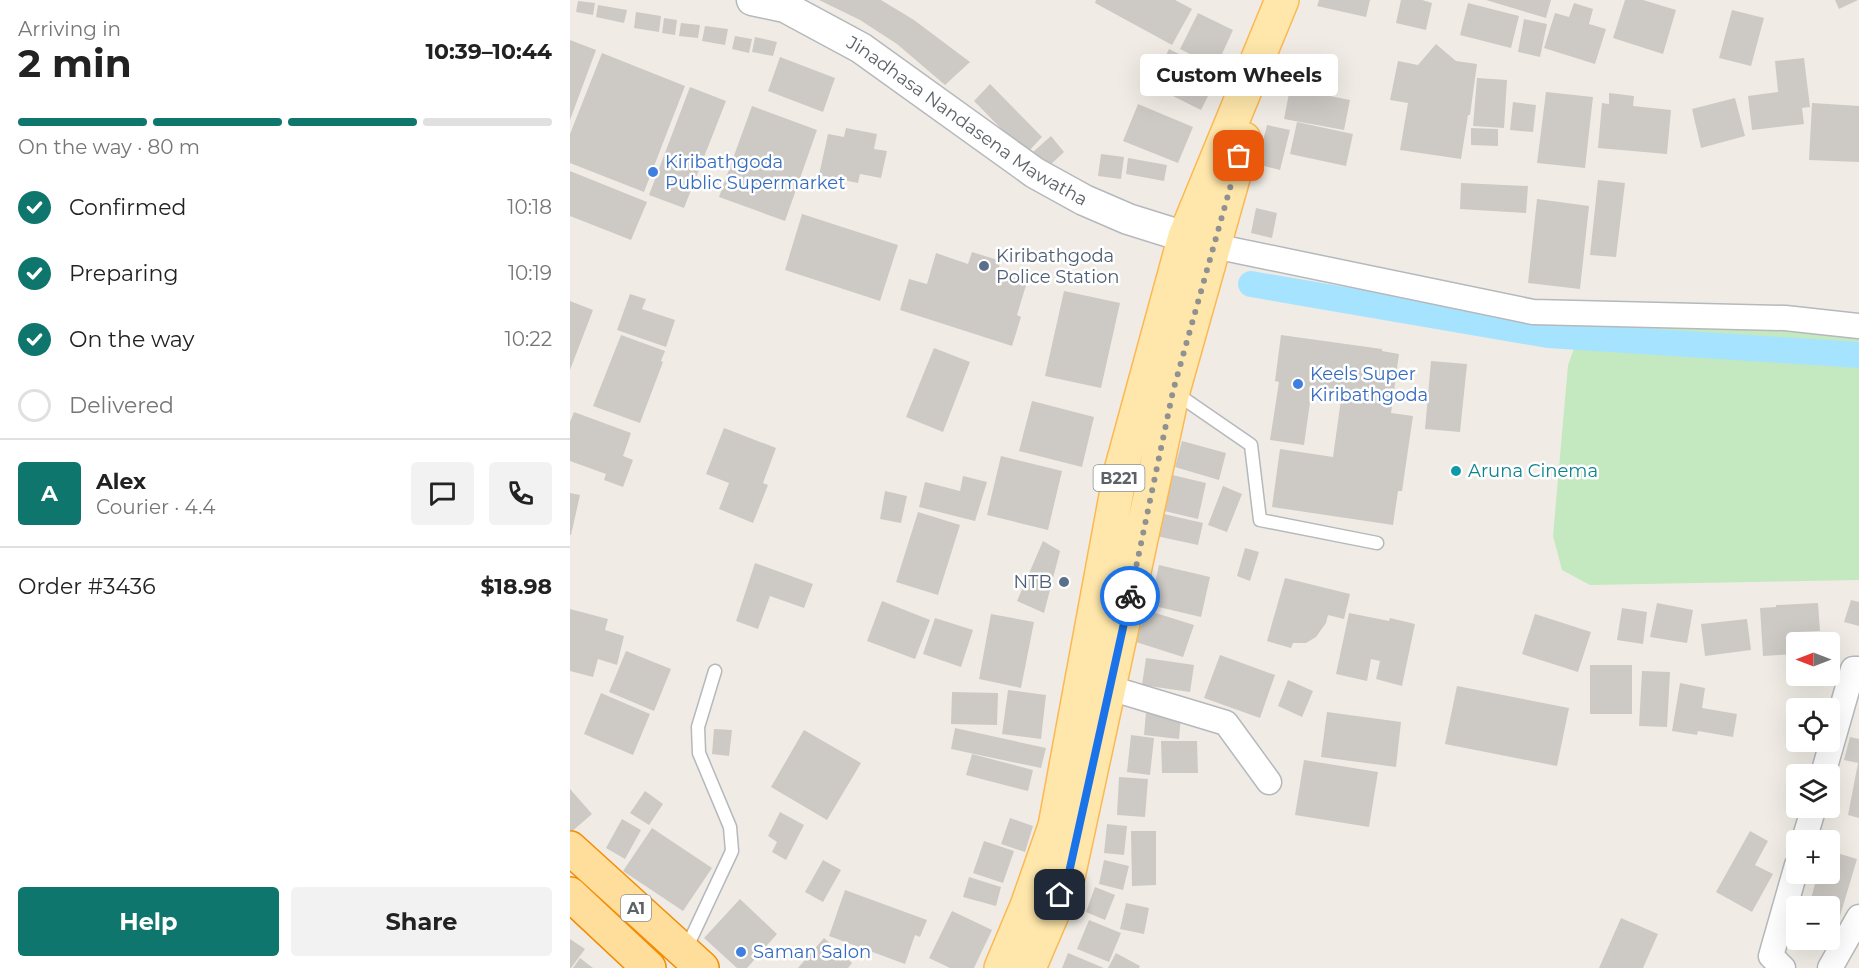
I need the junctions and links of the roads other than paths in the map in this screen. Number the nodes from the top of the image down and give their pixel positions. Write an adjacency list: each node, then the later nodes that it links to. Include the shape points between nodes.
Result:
1 (752, 0): 3 (street, Jinadhasa Nandasena Mawatha, via 785,7 861,48 1035,173 1084,200 1128,219)
2 (1284, 0): 3 (main road, B221)
3 (1199, 241): 4 (street, via 1533,312 1785,318); 5 (main road, B221); 18 (main road, B221, via 1120,474 1055,826)
4 (1859, 326)
5 (1173, 391): 6 (lane, via 1251,444 1260,520); 9 (main road, B221)
6 (1377, 543)
7 (1859, 669): 10 (street, via 1853,669)
8 (715, 671): 16 (lane, via 698,727 699,753 730,827 732,850)
9 (1110, 688): 11 (street, via 1226,723); 19 (main road, B221, via 1068,877)
10 (1826, 764)
11 (1269, 782)
12 (570, 848): 16 (highway, A1)
13 (1792, 884): 20 (street, via 1771,956)
14 (570, 894): 17 (highway, A1)
15 (1859, 917): 21 (street)
16 (693, 961)
17 (649, 968)
18 (1001, 968)
19 (1029, 968)
20 (1783, 968)
21 (1830, 968)

